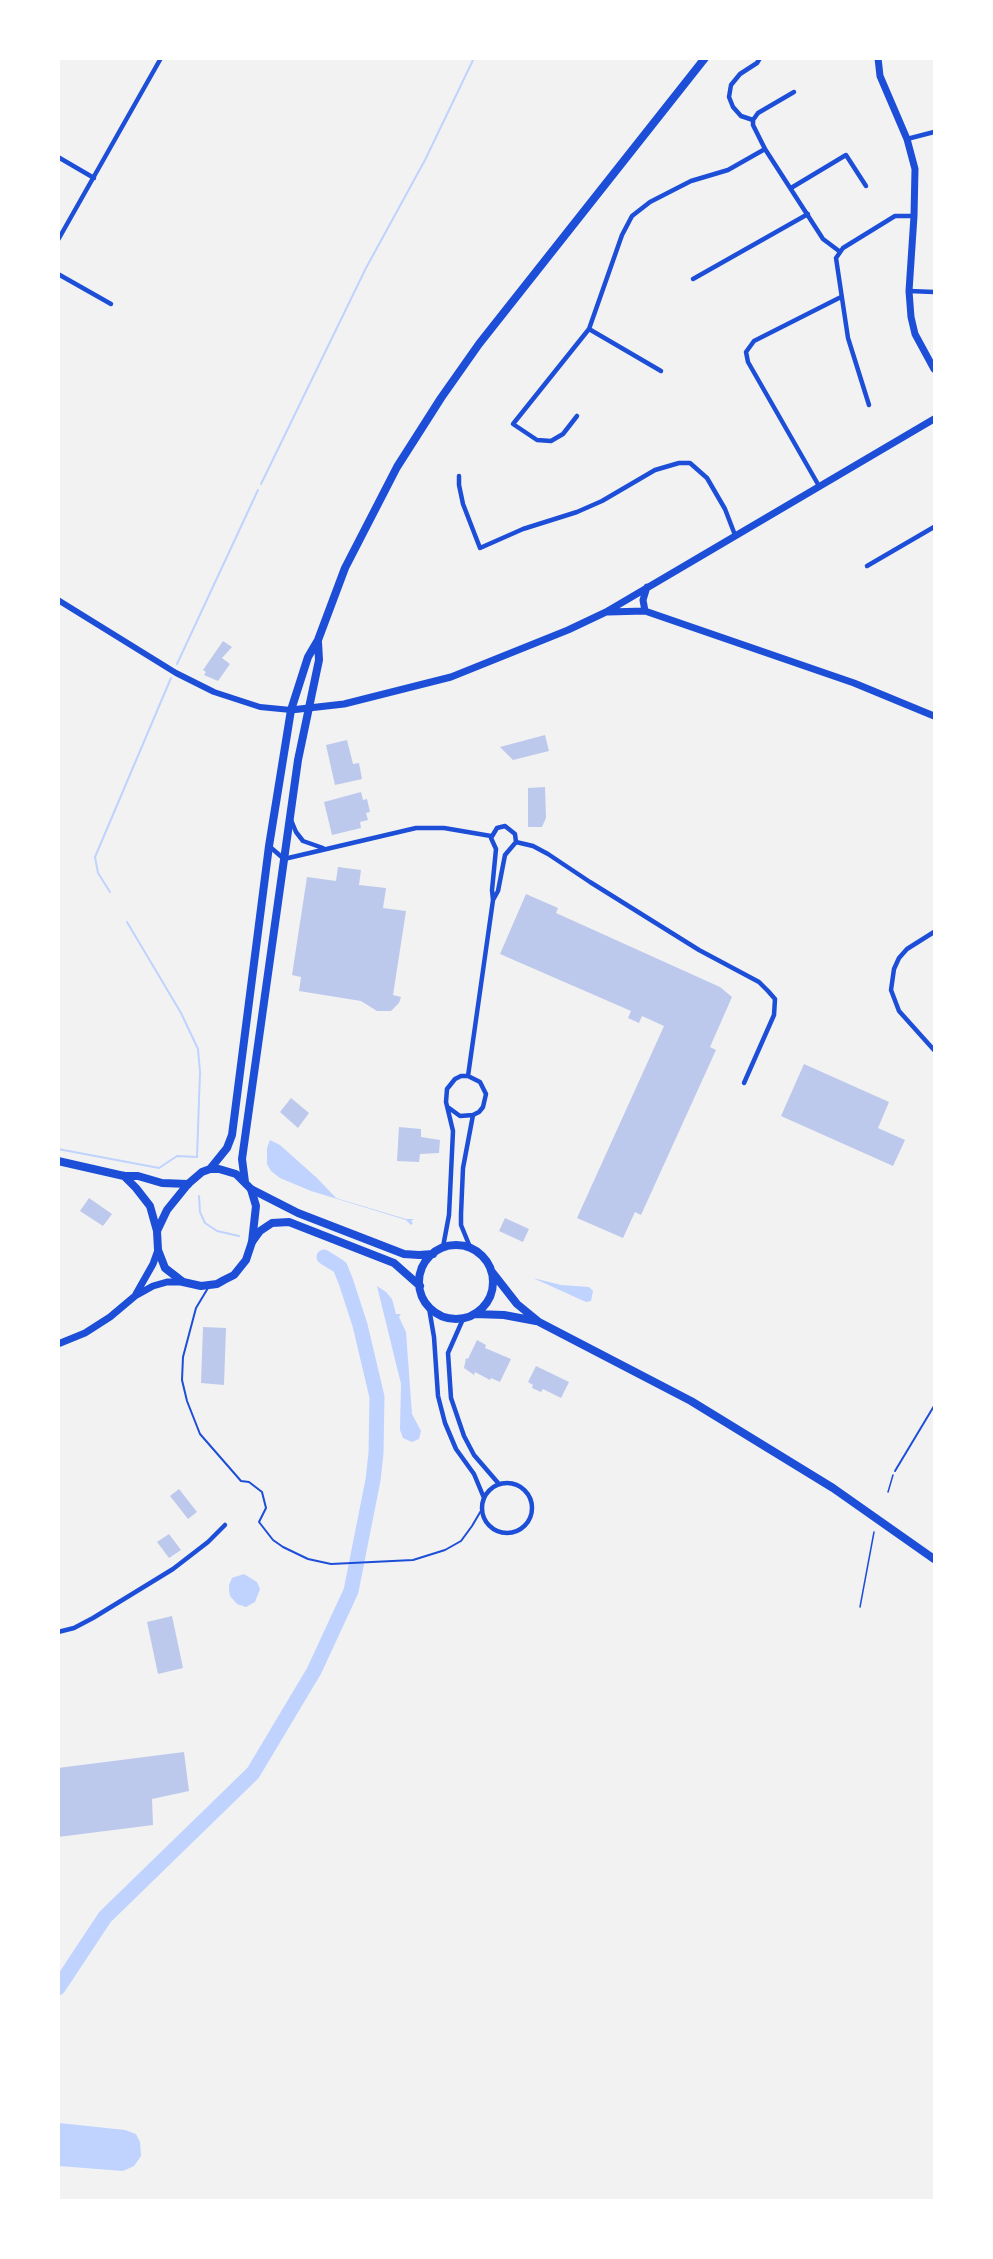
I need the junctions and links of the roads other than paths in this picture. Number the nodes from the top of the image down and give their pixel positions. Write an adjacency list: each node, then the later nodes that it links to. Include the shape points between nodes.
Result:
1 (161, 58): 11 (street)
2 (705, 58): 39 (main road, via 441,398 397,467 345,568)
3 (760, 58): 6 (street, via 731,85 729,97 741,116)
4 (878, 58): 8 (main road, via 880,76)
5 (794, 92): 6 (street)
6 (753, 120): 9 (street)
7 (934, 132): 8 (street)
8 (907, 139): 15 (main road, via 915,169)
9 (765, 149): 13 (street); 24 (street, via 728,170 681,186 632,216)
10 (58, 157): 11 (street)
11 (94, 178): 16 (street)
12 (866, 186): 13 (street, via 846,155)
13 (790, 188): 14 (street)
14 (808, 214): 17 (street, via 823,239); 19 (street)
15 (914, 216): 17 (street, via 895,216); 20 (main road)
16 (58, 240)
17 (839, 251): 22 (street, via 836,258)
18 (58, 274): 23 (street)
19 (693, 279)
20 (909, 291): 21 (street); 25 (main road, via 915,334)
21 (934, 292)
22 (841, 297): 27 (street, via 848,338); 31 (street, via 754,341 746,352 748,362)
23 (111, 304)
24 (589, 329): 26 (street); 28 (street, via 513,424 537,440 551,441 563,434)
25 (934, 369)
26 (661, 371)
27 (868, 405)
28 (577, 416)
29 (934, 419): 31 (main road)
30 (459, 476): 33 (street, via 463,504 480,549 603,501 655,470 679,463 690,463 707,478)
31 (819, 486): 33 (main road)
32 (934, 527): 34 (street)
33 (735, 535): 35 (main road)
34 (867, 566)
35 (647, 586): 37 (main road); 38 (main road)
36 (58, 600): 41 (street, via 214,692 261,707)
37 (645, 611): 38 (main road); 42 (main road, via 854,683)
38 (606, 612): 40 (main road, via 451,676 344,704)
39 (318, 640): 40 (main road, via 319,660); 41 (main road, via 308,657)
40 (310, 708): 41 (main road); 43 (main road)
41 (291, 710): 46 (main road)
42 (934, 716)
43 (290, 817): 47 (street, via 303,841); 50 (main road)
44 (491, 836): 45 (street, via 497,828 505,826 515,834); 47 (street, via 416,828); 48 (street)
45 (516, 842): 49 (street); 55 (street, via 548,854 699,950 759,982 776,999 774,1015)
46 (269, 846): 50 (street); 59 (main road, via 232,1135)
47 (325, 849): 50 (street)
48 (496, 849): 49 (street); 51 (street)
49 (507, 851): 51 (street)
50 (284, 859): 61 (main road, via 242,1159)
51 (493, 900): 54 (street)
52 (934, 932): 53 (street, via 899,958 891,990 899,1011)
53 (934, 1050)
54 (468, 1076): 56 (street, via 450,1083 446,1095); 57 (street, via 480,1082 486,1094 483,1107)
55 (744, 1083)
56 (449, 1108): 57 (street, via 460,1116); 66 (street, via 453,1131 449,1215)
57 (473, 1115): 67 (street, via 463,1168 461,1214)
58 (58, 1161): 60 (main road)
59 (210, 1169): 61 (main road, via 236,1174); 62 (main road)
60 (124, 1176): 62 (main road); 64 (main road, via 150,1206)
61 (245, 1182): 63 (main road)
62 (188, 1184): 64 (main road, via 167,1210)
63 (250, 1189): 65 (main road, via 256,1206); 69 (main road, via 298,1213 404,1254)
64 (157, 1231): 68 (main road)
65 (252, 1242): 72 (main road, via 240,1269); 73 (main road, via 272,1224 289,1222 394,1263)
66 (443, 1247): 67 (main road); 69 (main road)
67 (470, 1247): 70 (main road, via 487,1261)
68 (158, 1250): 71 (main road, via 165,1268); 74 (main road)
69 (433, 1254): 73 (main road, via 420,1274)
70 (492, 1272): 76 (main road, via 491,1296); 78 (main road, via 517,1304)
71 (183, 1282): 72 (main road); 74 (main road, via 153,1286)
72 (210, 1286): 84 (lane, via 199,1302 183,1357 187,1401 200,1434 241,1481 262,1492 266,1508 259,1522 273,1540 308,1559 343,1564 420,1558 461,1541)
73 (420, 1286): 75 (main road)
74 (135, 1296): 79 (main road, via 85,1333)
75 (429, 1308): 77 (main road, via 445,1317); 83 (street, via 438,1396 445,1424)
76 (475, 1314): 77 (main road); 78 (main road)
77 (463, 1318): 82 (street, via 448,1353 451,1398 474,1455)
78 (539, 1322): 86 (main road, via 691,1401 833,1488)
79 (58, 1344)
80 (934, 1406): 81 (lane)
81 (894, 1473)
82 (499, 1484): 83 (street); 84 (street, via 515,1484 528,1494 532,1507 529,1519 514,1532 497,1532 484,1519)
83 (484, 1498): 84 (street)
84 (482, 1509)
85 (225, 1525): 87 (street, via 171,1570 93,1618)
86 (934, 1559)
87 (58, 1632)

